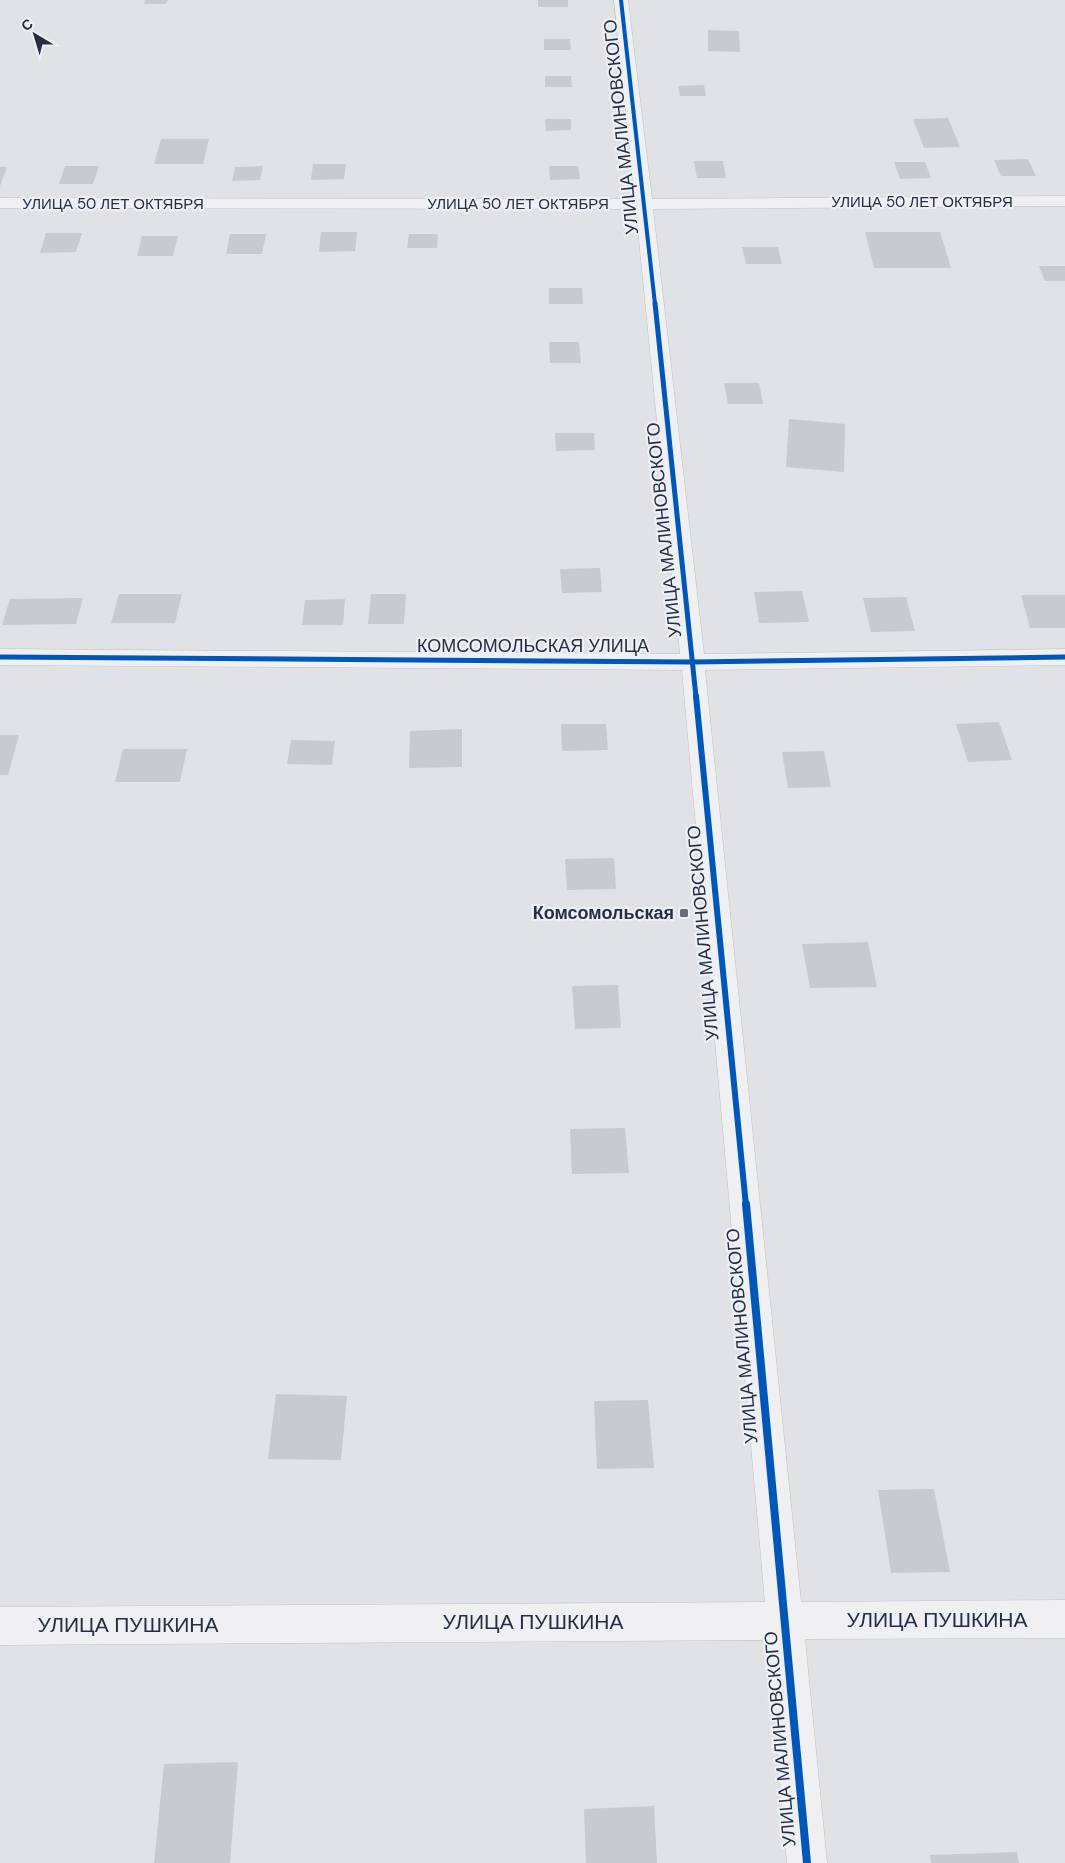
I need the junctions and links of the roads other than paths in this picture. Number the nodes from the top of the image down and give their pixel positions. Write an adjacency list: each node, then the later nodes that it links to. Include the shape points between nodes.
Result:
1 (621, 0): 4 (street, УЛИЦА МАЛИНОВСКОГО)
2 (1065, 201): 4 (street, УЛИЦА 50 ЛЕТ ОКТЯБРЯ)
3 (0, 204): 4 (street, УЛИЦА 50 ЛЕТ ОКТЯБРЯ)
4 (645, 204): 7 (street, УЛИЦА МАЛИНОВСКОГО)
5 (0, 657): 7 (street, КОМСОМОЛЬСКАЯ УЛИЦА)
6 (1065, 657): 7 (street, КОМСОМОЛЬСКАЯ УЛИЦА)
7 (692, 662): 9 (street, УЛИЦА МАЛИНОВСКОГО)
8 (1065, 1619): 9 (street, УЛИЦА ПУШКИНА)
9 (785, 1621): 10 (street, УЛИЦА ПУШКИНА); 11 (street, УЛИЦА МАЛИНОВСКОГО)
10 (0, 1626)
11 (807, 1863)

